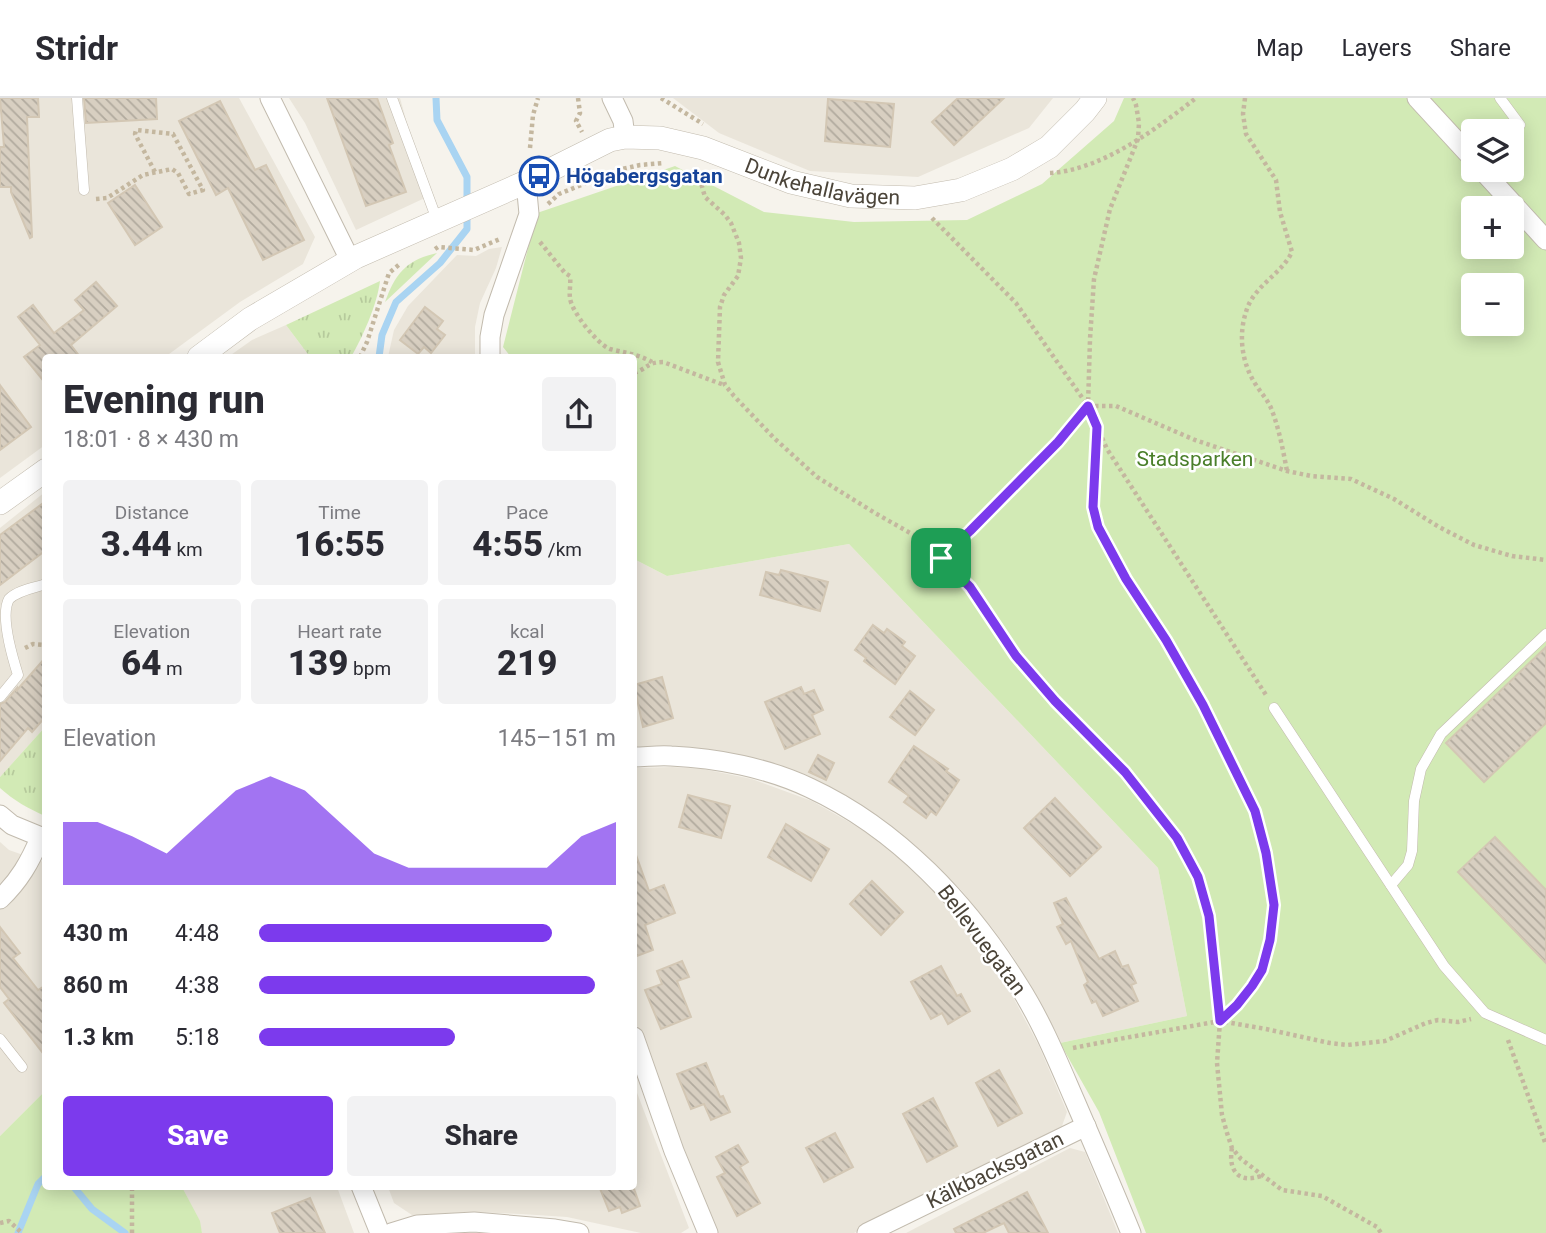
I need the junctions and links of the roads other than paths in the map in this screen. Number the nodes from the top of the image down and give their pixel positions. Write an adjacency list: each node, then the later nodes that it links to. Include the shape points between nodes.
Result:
1 (77, 98): 13 (lane)
2 (270, 98): 16 (street)
3 (392, 98): 14 (lane)
4 (612, 98): 9 (street)
5 (1095, 98): 9 (street, Dunkehallavägen, via 1049,147 1012,169 961,190 915,198 851,196 791,182 703,148 660,138)
6 (1417, 98): 10 (street)
7 (1500, 98): 8 (lane)
8 (1516, 119)
9 (625, 137): 11 (street, Dunkehallavägen)
10 (1461, 146)
11 (526, 182): 14 (street, Dunkehallavägen); 18 (street, via 529,214 494,315)
12 (1493, 182): 15 (street)
13 (84, 190)
14 (437, 221): 16 (street, Dunkehallavägen)
15 (1546, 240)
16 (350, 260): 17 (street, Dunkehallavägen, via 250,319)
17 (203, 354)
18 (490, 354)
19 (42, 473): 20 (street)
20 (0, 503)
21 (42, 585): 23 (lane, via 19,592 3,607 2,619 18,676)
22 (1546, 634): 29 (lane, via 1441,734 1421,769 1408,865)
23 (0, 697)
24 (1274, 708): 29 (lane)
25 (637, 757): 35 (street, Bellevuegatan, via 703,759 766,772 856,812 897,843 974,922 1020,987)
26 (0, 815): 27 (street)
27 (42, 839)
28 (42, 841): 30 (street)
29 (1391, 884): 32 (lane, via 1444,965 1485,1013)
30 (0, 898)
31 (0, 1039): 34 (lane)
32 (1546, 1040)
33 (637, 1046): 40 (street)
34 (22, 1067)
35 (1086, 1126): 41 (street, Kälkbacksgatan); 42 (street, Bellevuegatan)
36 (363, 1190): 37 (street)
37 (380, 1233)
38 (391, 1233): 39 (street, via 417,1225 474,1222)
39 (579, 1233)
40 (708, 1233)
41 (867, 1233)
42 (1131, 1233)

